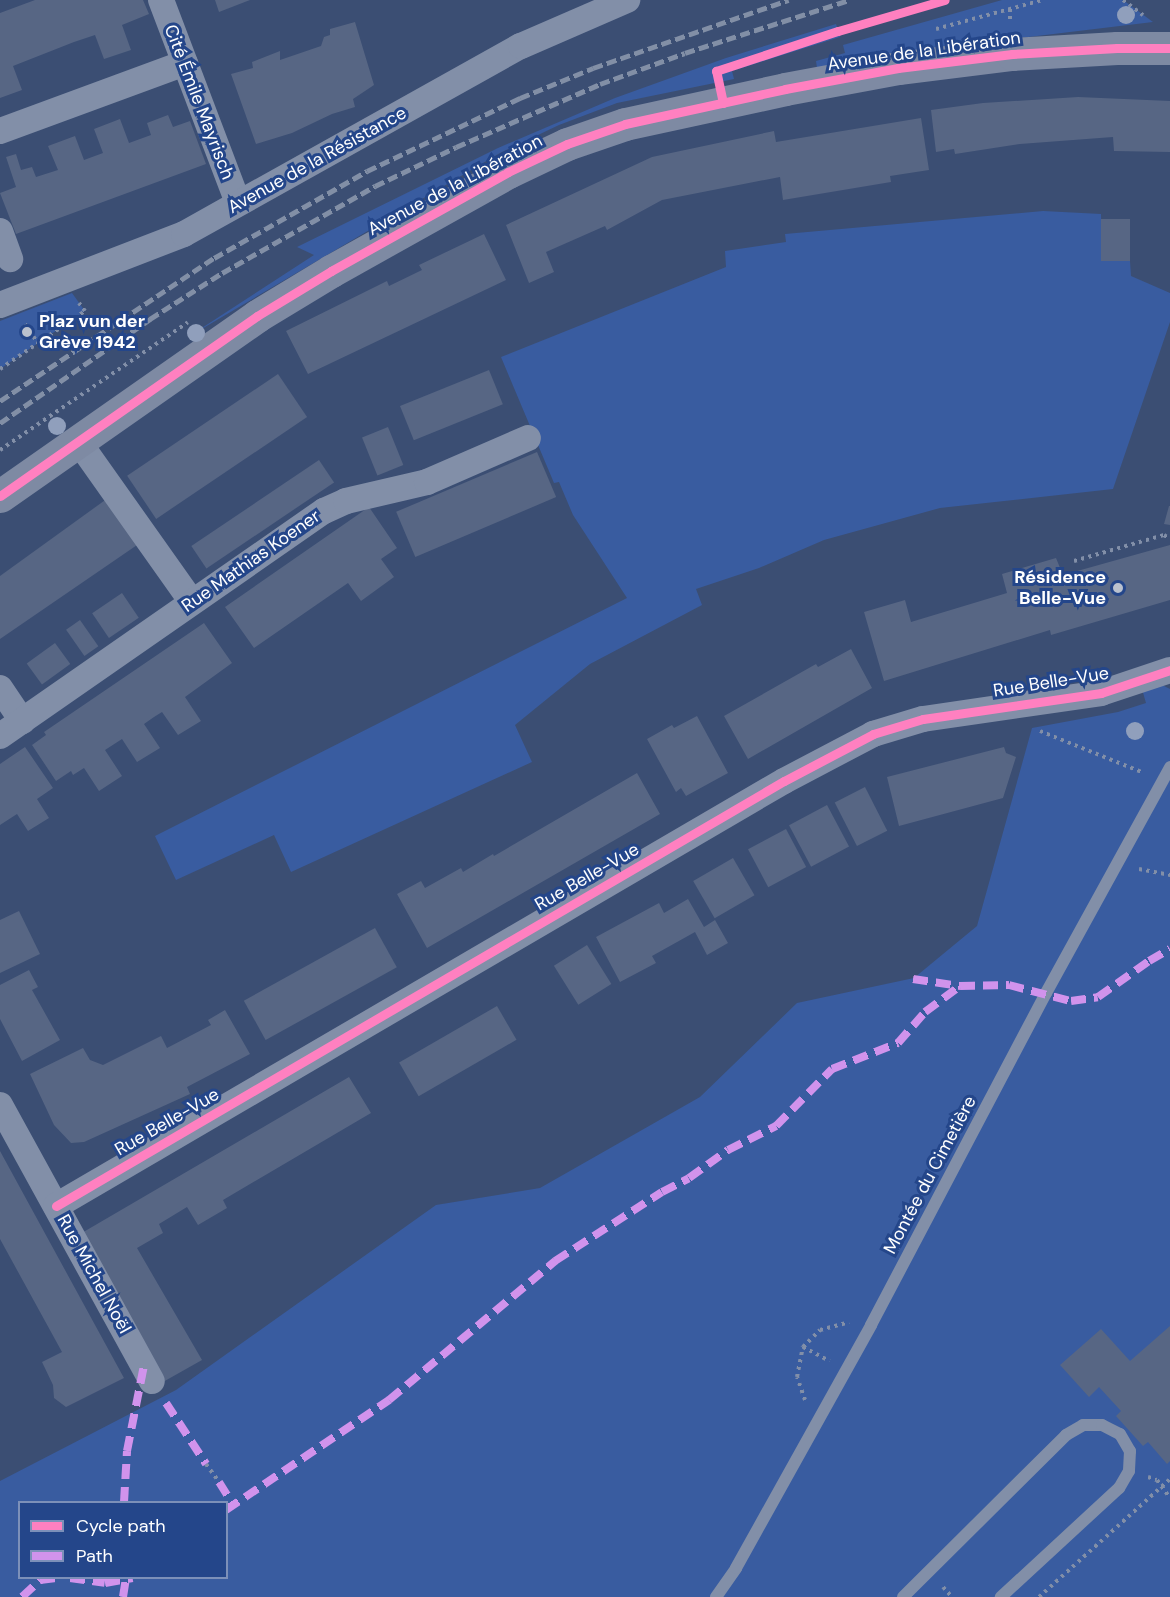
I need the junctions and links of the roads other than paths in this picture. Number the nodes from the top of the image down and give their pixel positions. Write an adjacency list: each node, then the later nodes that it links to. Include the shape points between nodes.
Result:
1 (161, 0): 4 (street, Cité Émile Mayrisch)
2 (627, 0): 6 (street, Avenue de la Résistance, via 522,46)
3 (1170, 48): 11 (street, Avenue de la Libération, via 1012,54 898,68 625,124 567,144 508,172 322,276 257,316)
4 (185, 63): 5 (street); 6 (street, Cité Émile Mayrisch)
5 (0, 131)
6 (238, 203): 9 (street, Avenue de la Résistance, via 184,234)
7 (0, 231): 8 (street)
8 (10, 259)
9 (0, 305)
10 (528, 438): 13 (street, Rue Mathias Koener, via 427,482 324,510)
11 (78, 441): 12 (street, Avenue de la Libération); 13 (street)
12 (0, 496)
13 (192, 602): 16 (street, Rue Mathias Koener)
14 (1170, 670): 20 (street, Rue Belle-Vue, via 1101,693 923,719 873,734 784,781)
15 (0, 688): 16 (street)
16 (22, 721): 17 (street, Rue Mathias Koener)
17 (0, 736)
18 (1170, 767): 22 (lane, Montée du Cimetière, via 871,1326)
19 (0, 1105): 20 (street, Rue Michel Noël)
20 (56, 1206): 21 (street, Rue Michel Noël)
21 (152, 1381)
22 (716, 1597)
23 (903, 1597): 24 (lane, via 1059,1442 1083,1425 1102,1425 1120,1434 1130,1451 1130,1471 1119,1488)
24 (1001, 1597)

